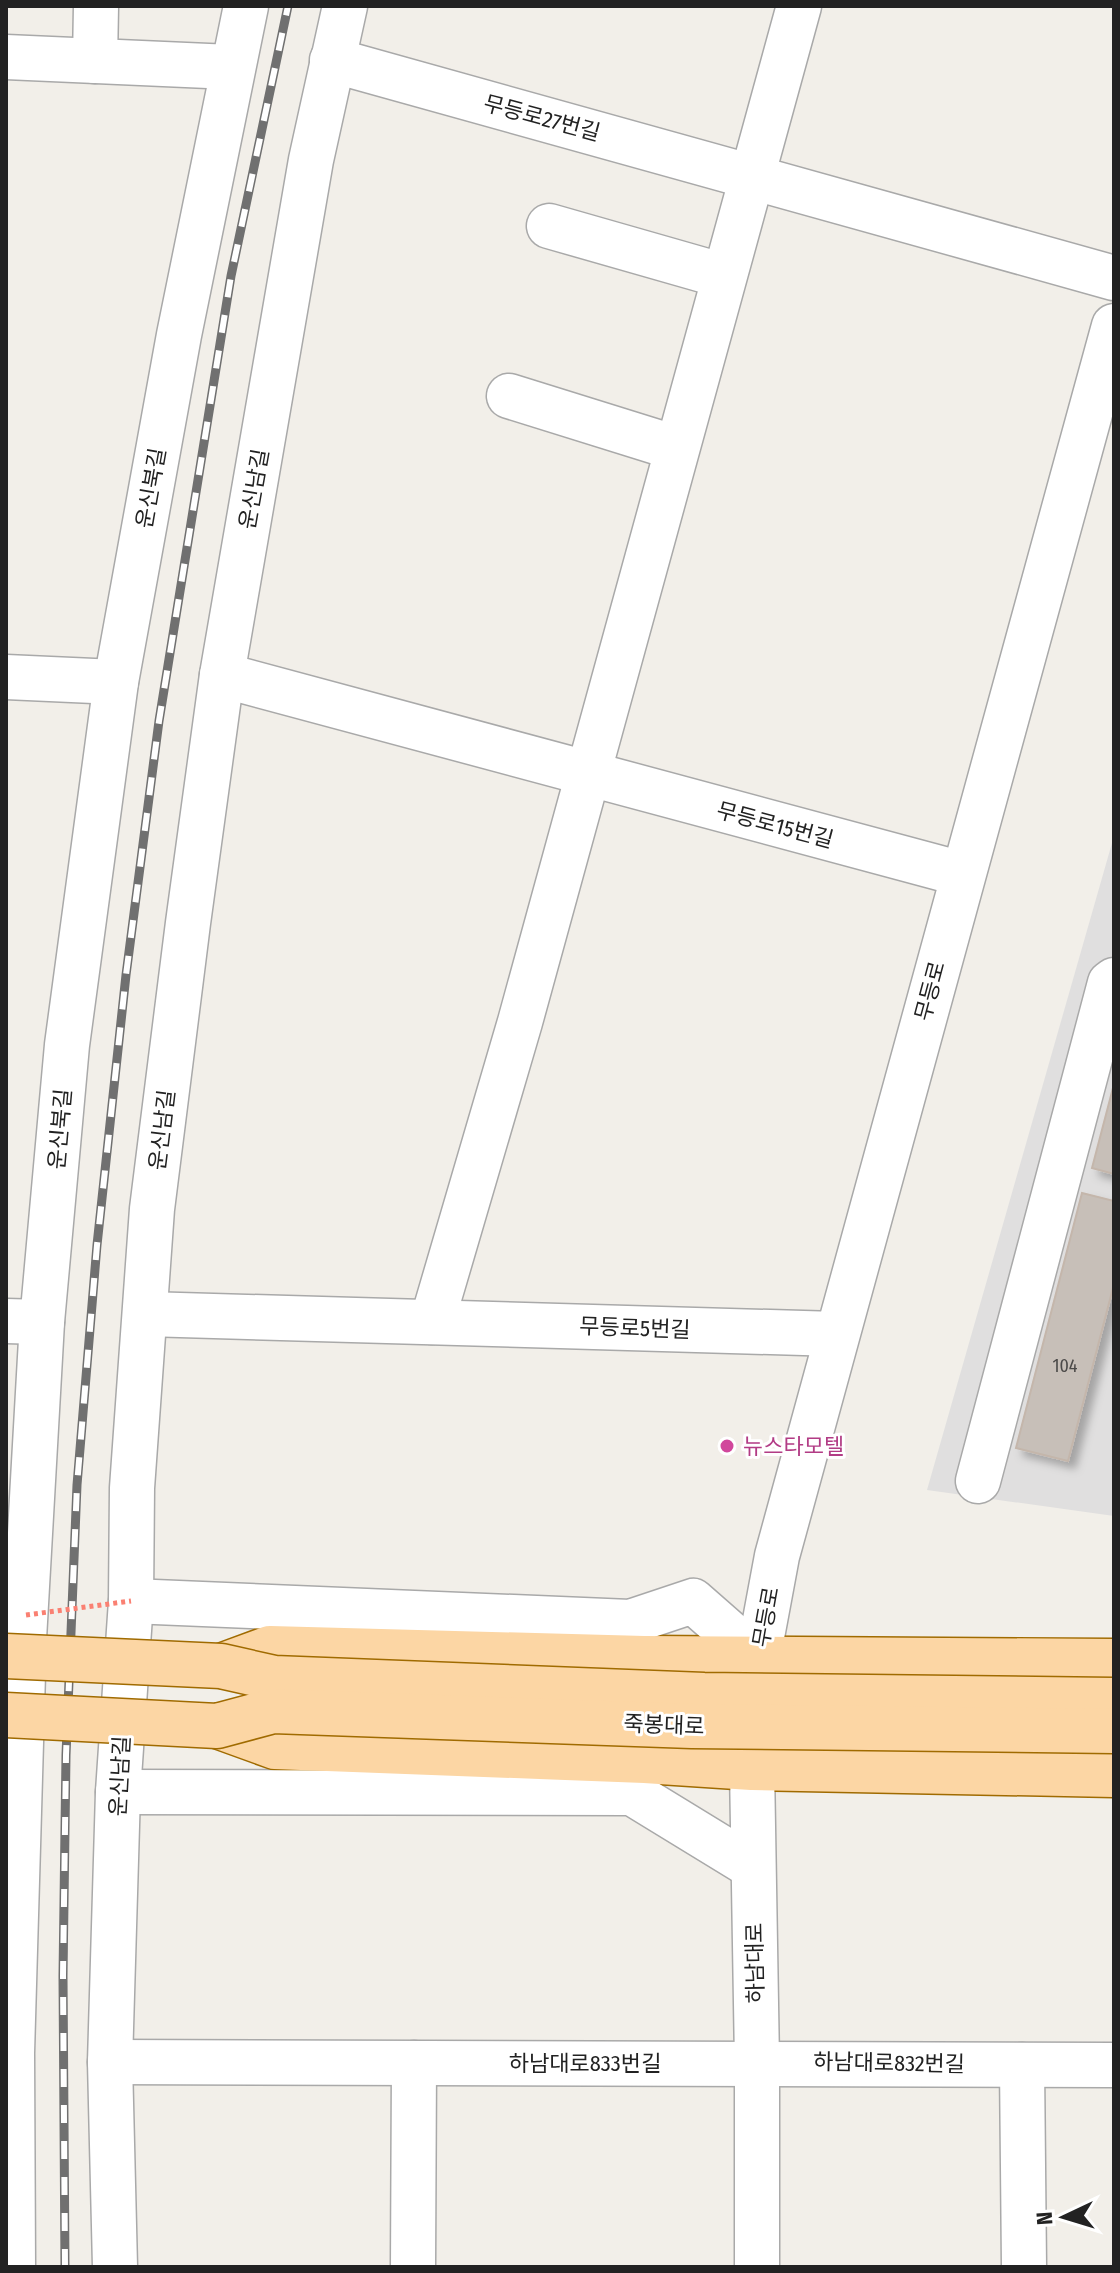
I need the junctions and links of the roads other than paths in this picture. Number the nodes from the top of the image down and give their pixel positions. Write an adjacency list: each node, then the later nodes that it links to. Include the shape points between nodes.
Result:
1 (96, 6): 7 (street)
2 (246, 6): 8 (street, 운신북길)
3 (345, 6): 6 (street, 운신남길)
4 (799, 6): 9 (street)
5 (6, 57): 7 (street)
6 (332, 60): 9 (street, 무등로27번길); 17 (street, 운신남길)
7 (95, 61): 8 (street)
8 (231, 67): 19 (street, 운신북길)
9 (752, 176): 11 (street); 12 (street, 무등로27번길)
10 (549, 226): 11 (street)
11 (724, 276): 16 (street)
12 (1114, 278)
13 (1114, 326): 14 (street, 무등로)
14 (1106, 391): 21 (street, 무등로)
15 (509, 396): 16 (street)
16 (676, 448): 20 (street)
17 (222, 675): 20 (street, 무등로15번길); 23 (street, 운신남길, via 152,1209)
18 (6, 677): 19 (street)
19 (116, 682): 24 (street, 운신북길)
20 (588, 775): 21 (street, 무등로15번길); 25 (street)
21 (962, 874): 26 (street, 무등로)
22 (1114, 980): 27 (street)
23 (146, 1314): 25 (street, 무등로5번길); 28 (street, 운신남길, via 132,1488)
24 (24, 1322): 29 (street, 운신북길)
25 (432, 1322): 26 (street, 무등로5번길)
26 (837, 1334): 30 (street, 무등로, via 777,1556)
27 (978, 1481)
28 (131, 1601): 30 (street, via 630,1622 693,1601); 39 (street, 운신남길)
29 (15, 1637): 32 (main road, bridge); 41 (street, 운신북길)
30 (758, 1658): 31 (main road); 32 (main road, via 270,1648); 37 (street, 하남대로)
31 (1114, 1661)
32 (221, 1666): 33 (main road, 죽봉대로, bridge, via 274,1678 704,1695)
33 (1114, 1700)
34 (6, 1715): 35 (main road, bridge)
35 (217, 1726): 36 (main road, 죽봉대로, bridge, via 273,1711 692,1726); 37 (main road, via 275,1747)
36 (1114, 1731)
37 (752, 1768): 38 (main road); 40 (street, 하남대로)
38 (1114, 1775)
39 (118, 1792): 40 (street, via 632,1793); 42 (street, 운신남길)
40 (753, 1867): 43 (street, 하남대로)
41 (9, 2053): 47 (street, 운신북길)
42 (110, 2062): 44 (street, 하남대로833번길); 48 (street, 운신남길)
43 (757, 2062): 44 (street, 하남대로833번길); 45 (street, 하남대로832번길); 50 (street, 하남대로)
44 (414, 2063): 49 (street)
45 (1022, 2065): 46 (street, 하남대로832번길); 51 (street)
46 (1114, 2065)
47 (13, 2267)
48 (115, 2267)
49 (413, 2267)
50 (757, 2267)
51 (1024, 2267)

